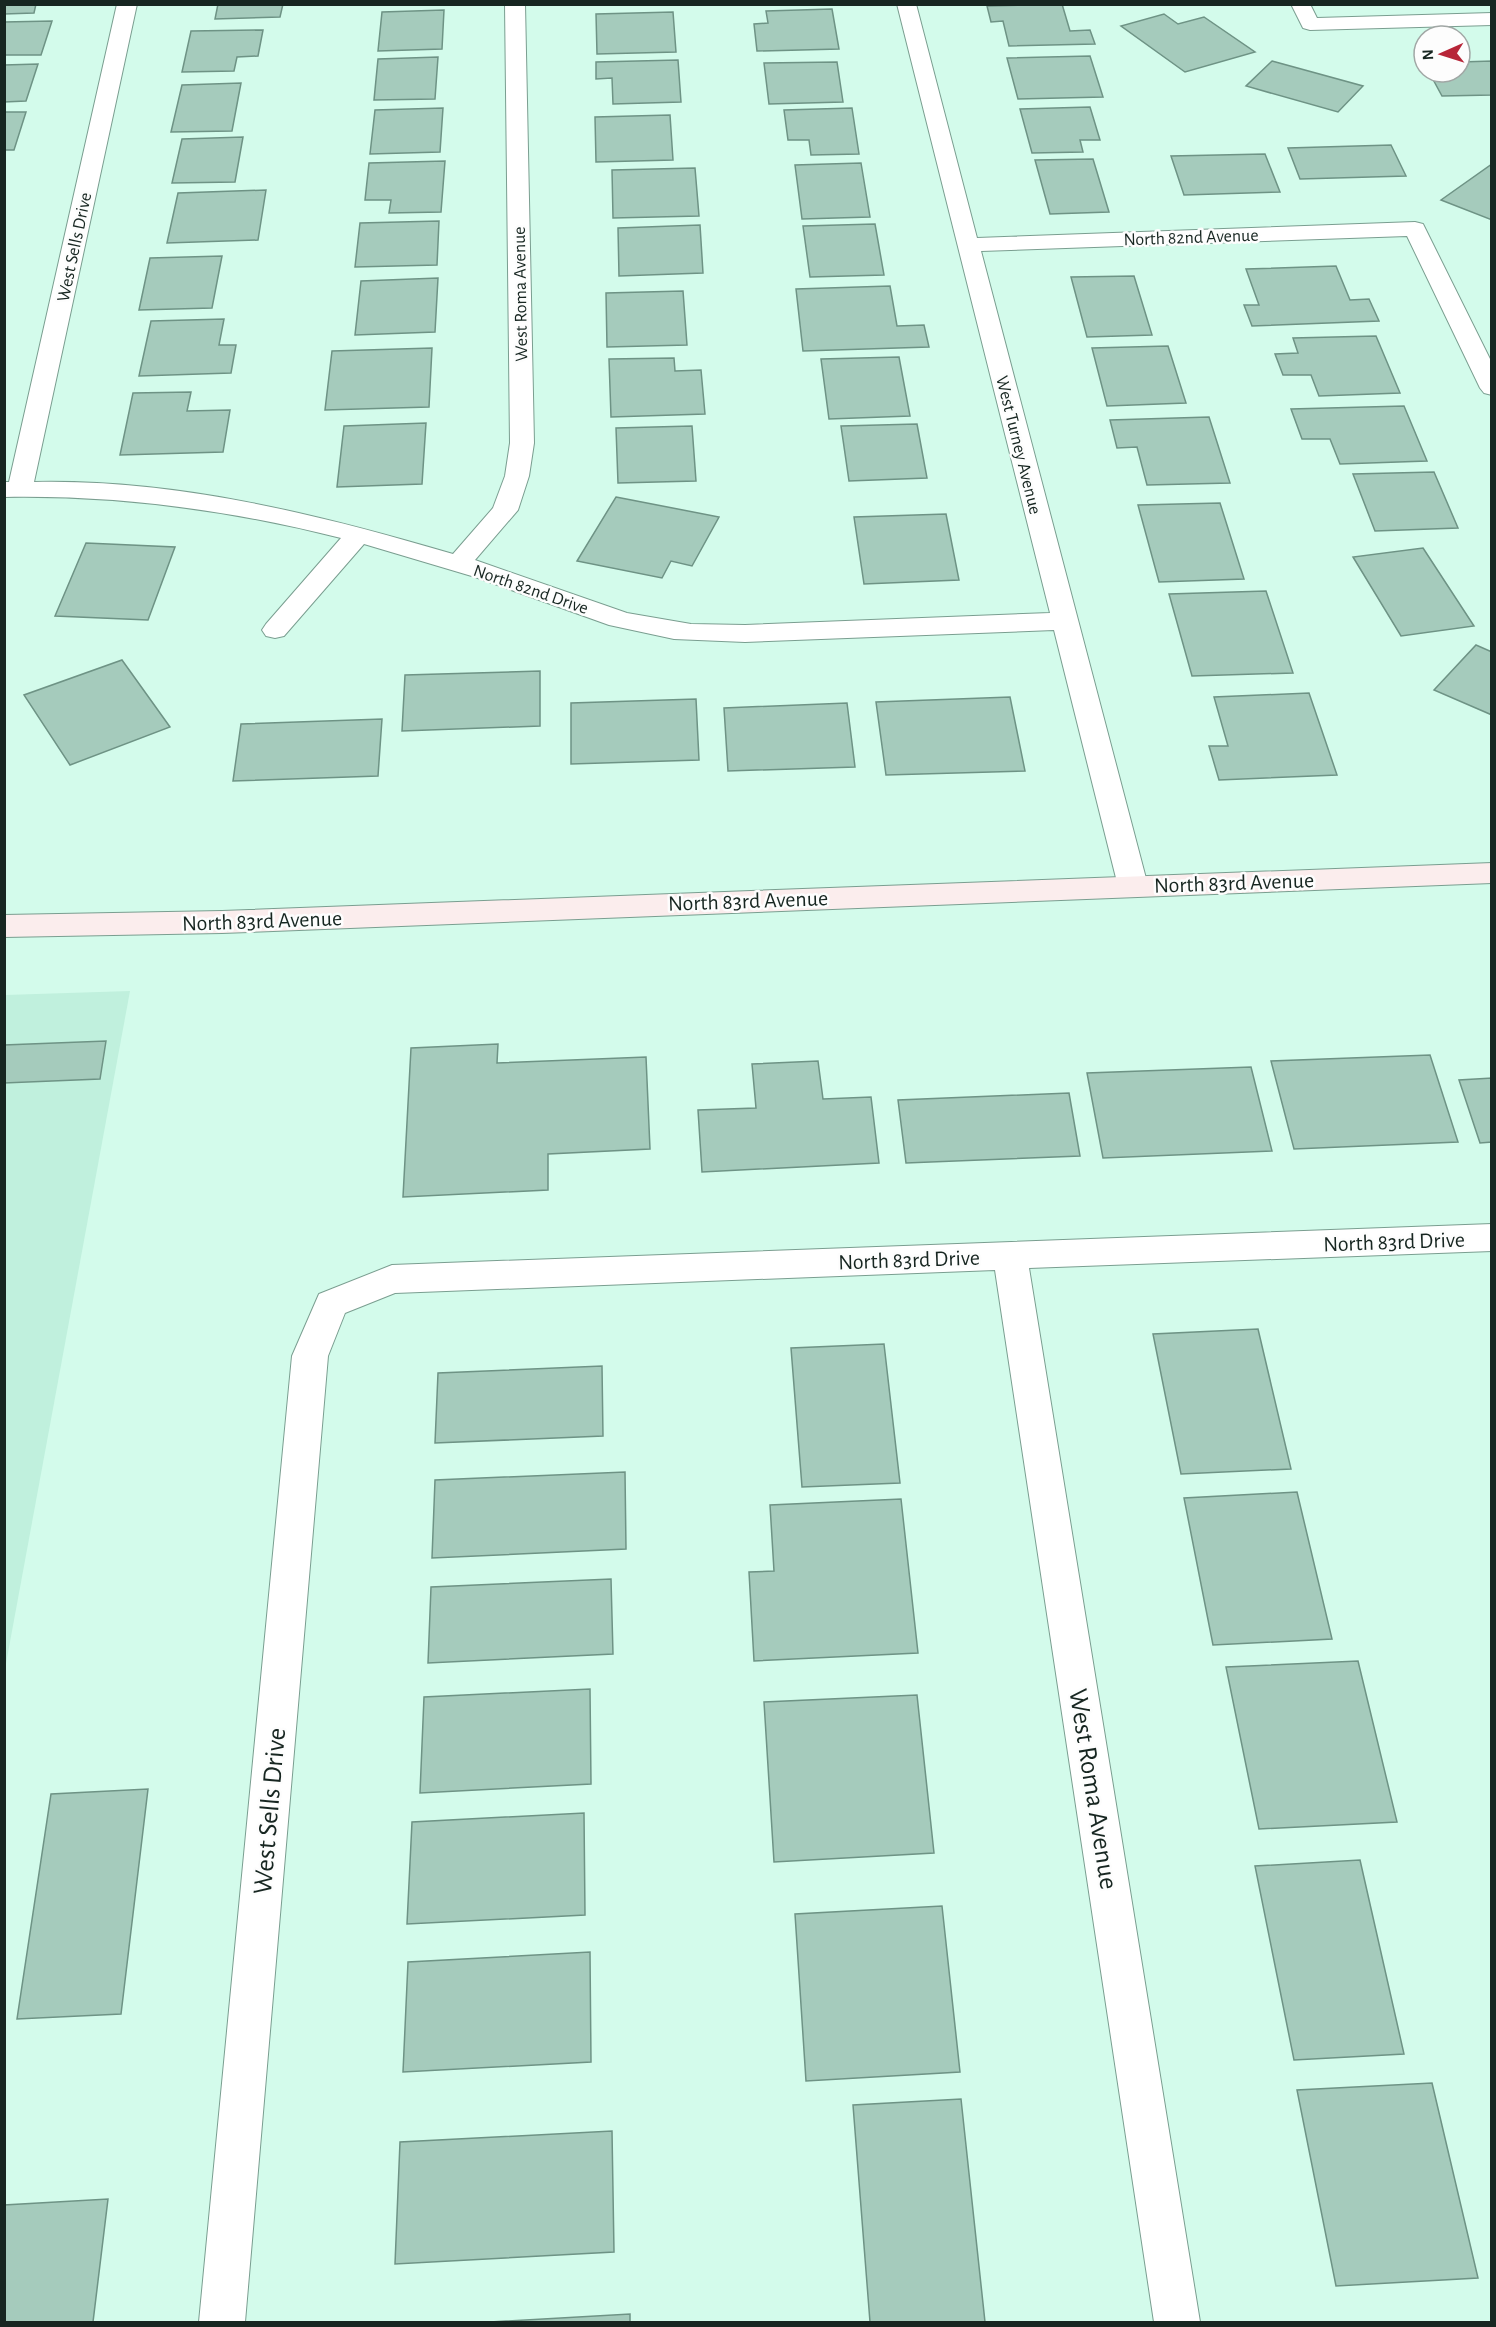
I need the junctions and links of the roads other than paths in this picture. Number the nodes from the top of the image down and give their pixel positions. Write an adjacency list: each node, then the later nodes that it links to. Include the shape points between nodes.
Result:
1 (127, 4): 8 (street, West Sells Drive)
2 (515, 4): 10 (street, West Roma Avenue, via 522,443 517,476 505,510)
3 (906, 4): 6 (street, West Turney Avenue)
4 (1300, 4): 5 (street, via 1310,24)
5 (1491, 19)
6 (967, 244): 7 (street, North 82nd Avenue, via 1415,229); 11 (street, West Turney Avenue)
7 (1491, 388)
8 (12, 489): 9 (street, North 82nd Drive, via 126,492 213,503)
9 (357, 536): 10 (street, North 82nd Drive); 12 (street)
10 (458, 564): 11 (street, North 82nd Drive, via 610,617 676,631)
11 (1065, 621): 14 (street, West Turney Avenue)
12 (275, 630)
13 (1491, 873): 14 (main road, North 83rd Avenue)
14 (1133, 886): 15 (main road, North 83rd Avenue, via 222,922)
15 (4, 926)
16 (1491, 1237): 17 (street, North 83rd Drive)
17 (1010, 1255): 18 (street, North 83rd Drive, via 392,1279); 20 (street, West Roma Avenue)
18 (331, 1304): 19 (street, West Sells Drive, via 310,1356)
19 (222, 2322)
20 (1177, 2322)

